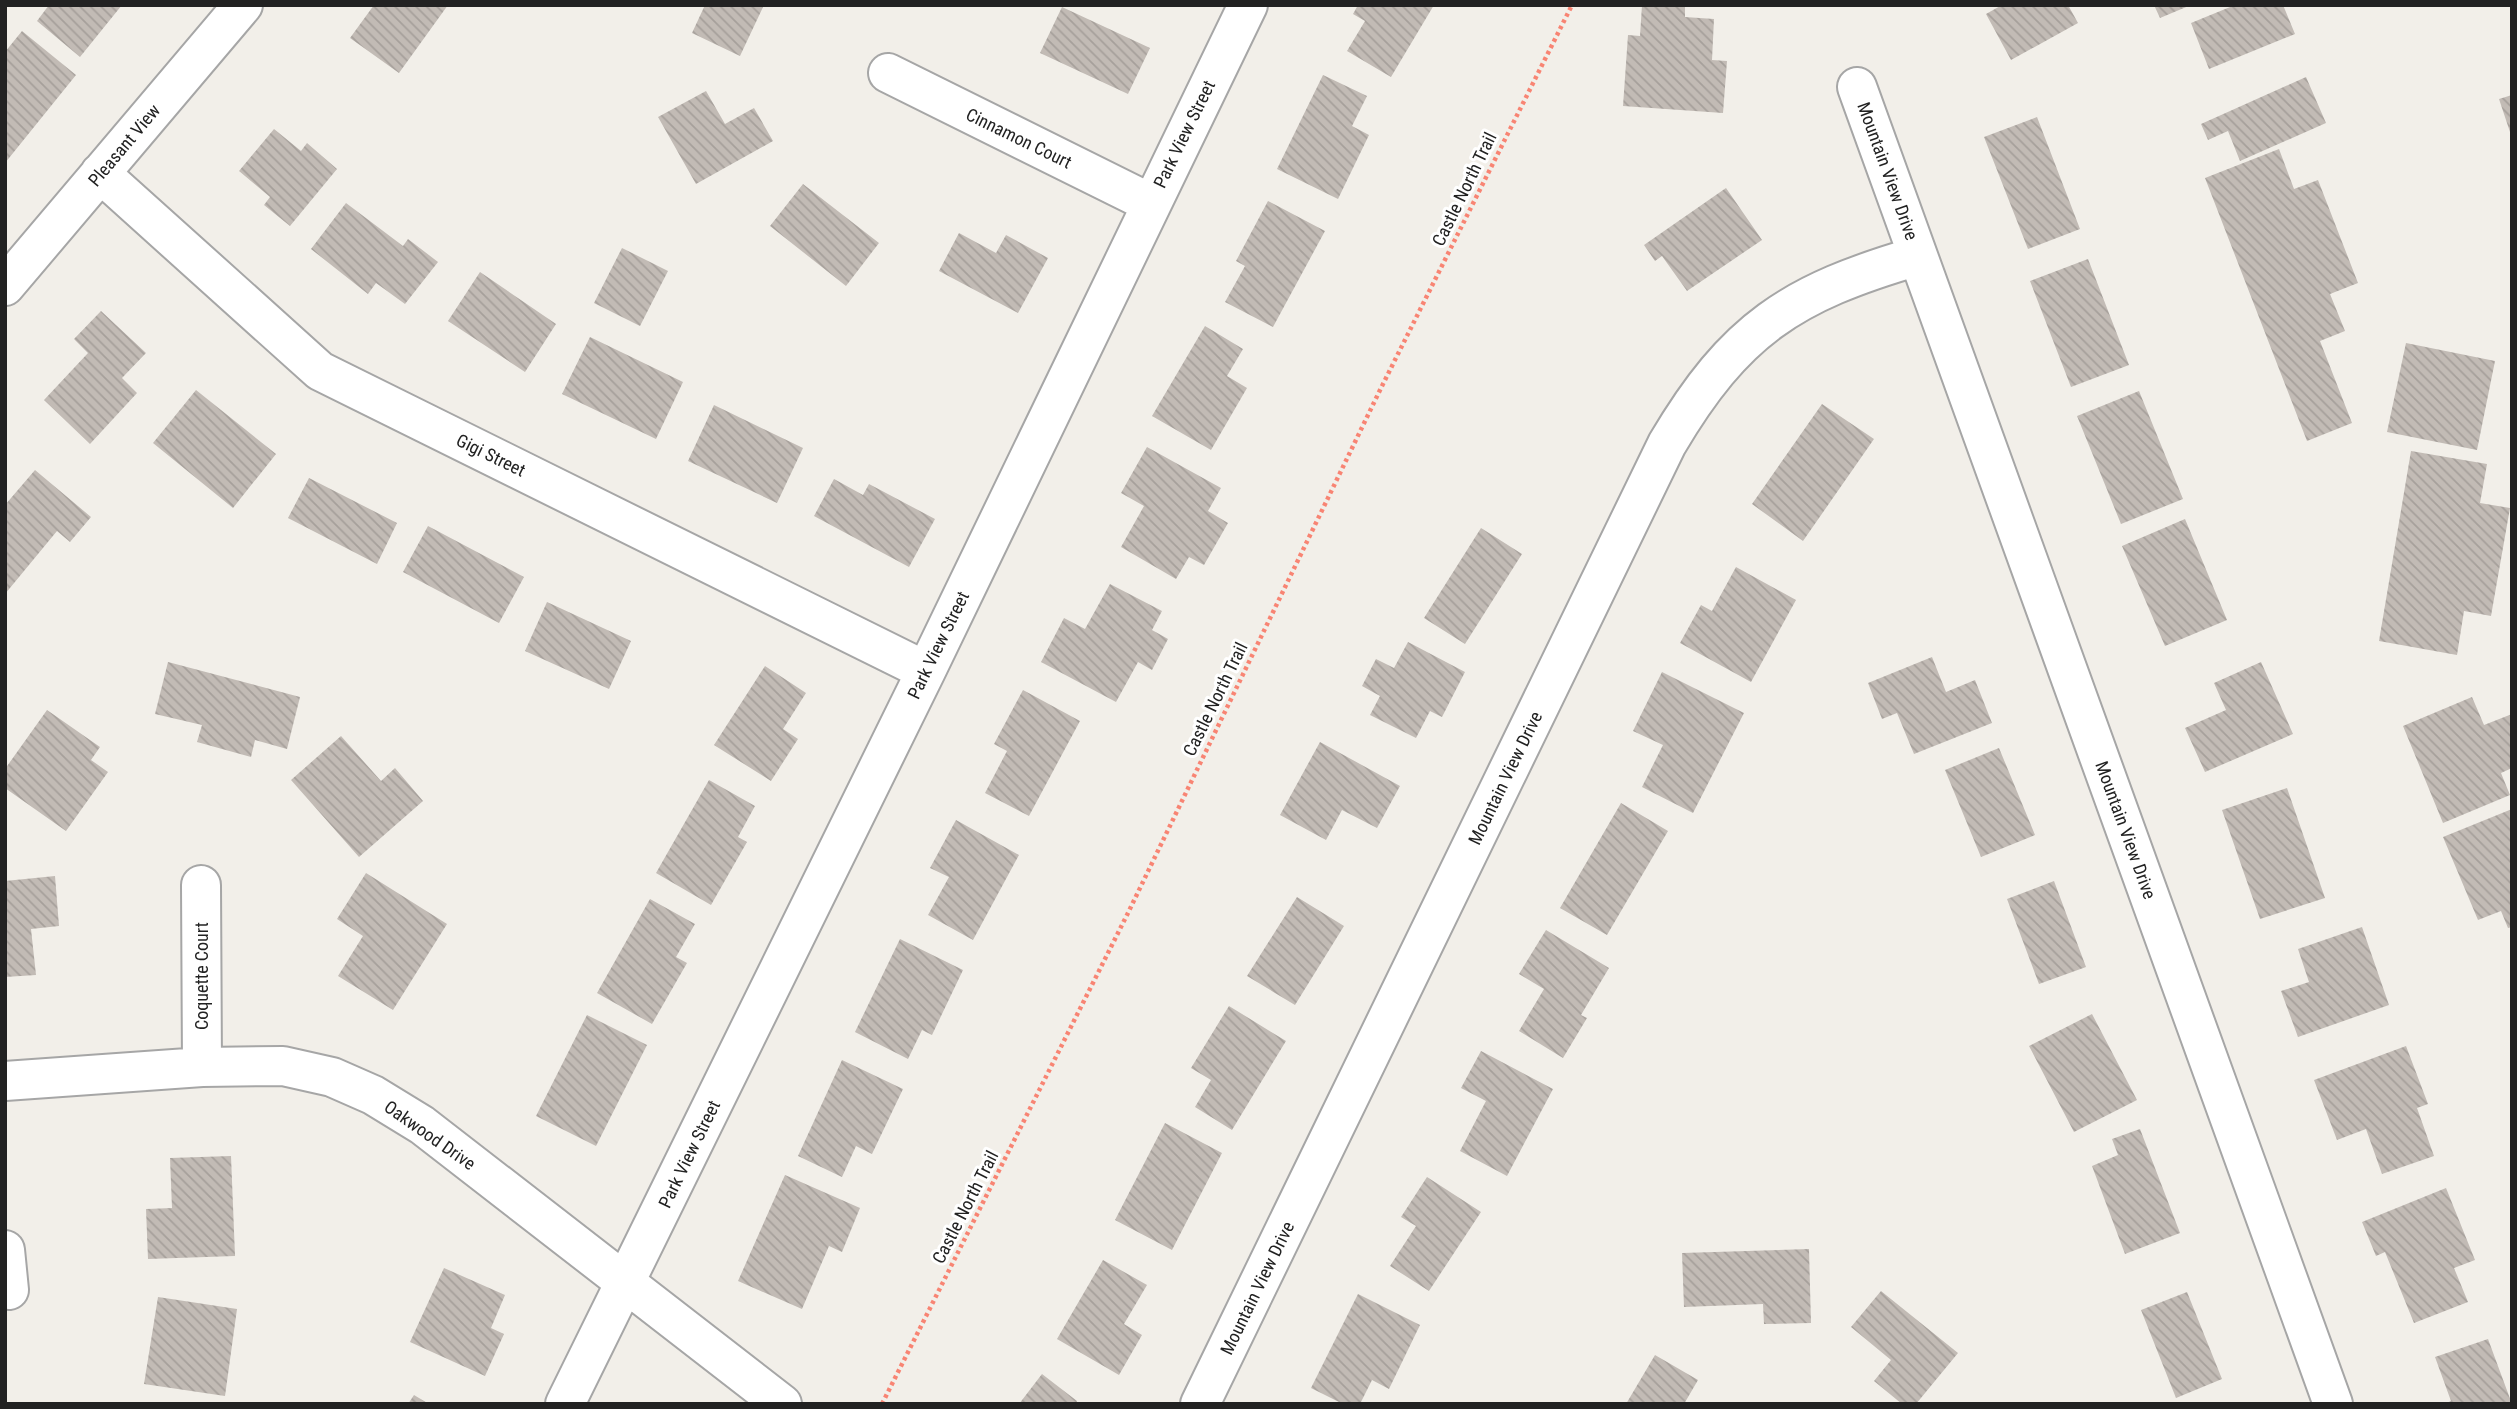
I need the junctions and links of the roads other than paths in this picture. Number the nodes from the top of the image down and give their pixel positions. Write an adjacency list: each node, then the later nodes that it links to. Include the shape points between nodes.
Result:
1 (243, 5): 5 (street, Pleasant View)
2 (1248, 5): 6 (street, Park View Street)
3 (888, 73): 6 (street, Cinnamon Court)
4 (1857, 87): 7 (street, Mountain View Drive)
5 (100, 173): 8 (street, Pleasant View); 9 (street, Gigi Street, via 320,371)
6 (1150, 203): 9 (street, Park View Street)
7 (1918, 256): 18 (street, Mountain View Drive, via 1854,274 1764,323 1693,400 1667,444); 19 (street, Mountain View Drive)
8 (5, 286)
9 (926, 671): 14 (street, Park View Street)
10 (201, 885): 11 (street, Coquette Court)
11 (202, 1067): 12 (street, Oakwood Drive); 14 (street, Oakwood Drive, via 283,1066 332,1077 373,1095 422,1125)
12 (5, 1081)
13 (5, 1250): 15 (street)
14 (625, 1283): 16 (street, Park View Street); 17 (street, Oakwood Drive)
15 (9, 1290)
16 (565, 1404)
17 (782, 1404)
18 (1200, 1404)
19 (2333, 1404)

